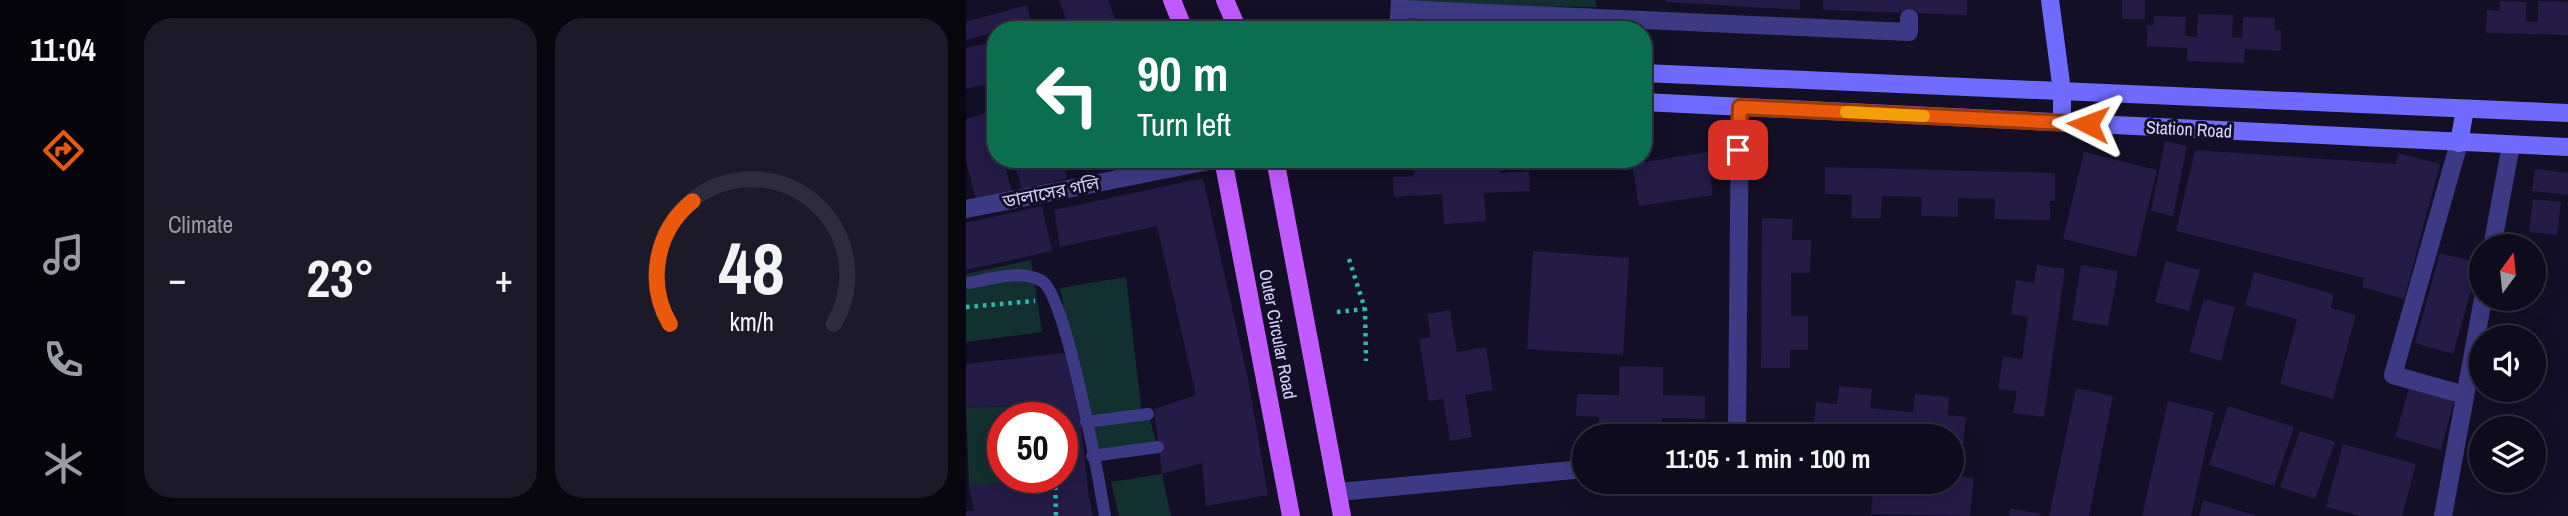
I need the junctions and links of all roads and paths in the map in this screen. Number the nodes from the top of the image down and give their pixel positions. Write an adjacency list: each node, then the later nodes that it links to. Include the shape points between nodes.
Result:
1 (1172, 0): 7 (main road)
2 (1226, 0): 8 (main road)
3 (2050, 0): 10 (main road)
4 (1400, 4): 5 (street)
5 (1604, 9): 6 (street, via 1909,32)
6 (1909, 18)
7 (1180, 21)
8 (1234, 21)
9 (1652, 73): 10 (main road, Station Road)
10 (2062, 91): 13 (main road, Station Road); 15 (main road)
11 (1652, 102): 12 (main road, Station Road)
12 (1740, 107): 15 (main road, Station Road); 35 (street)
13 (2465, 109): 14 (main road, Station Road); 16 (main road)
14 (2568, 113)
15 (2062, 123): 16 (main road, Station Road)
16 (2459, 143): 17 (main road, Station Road); 32 (street, via 2393,375)
17 (2511, 145): 18 (main road, Station Road); 23 (street)
18 (2568, 147)
19 (1175, 168): 22 (street, ডালাসের গলি)
20 (1223, 168): 43 (main road, Outer Circular Road)
21 (1277, 168): 39 (main road, Outer Circular Road)
22 (966, 209)
23 (2494, 234)
24 (1349, 258): 28 (path)
25 (969, 283): 26 (lane, via 1031,276 1045,282)
26 (1056, 299): 27 (path); 34 (lane, via 1073,352)
27 (966, 307)
28 (1365, 309): 29 (path); 31 (path)
29 (1337, 312)
30 (2481, 312): 32 (street)
31 (1366, 361)
32 (2465, 395): 45 (street)
33 (1148, 414): 34 (lane)
34 (1086, 422): 37 (lane)
35 (1737, 424)
36 (1158, 447): 37 (lane)
37 (1092, 456): 42 (lane)
38 (1572, 471): 39 (street)
39 (1339, 492): 44 (main road, Outer Circular Road)
40 (1055, 493): 41 (path)
41 (1056, 516)
42 (1105, 516)
43 (1291, 516)
44 (1342, 516)
45 (2443, 516)

